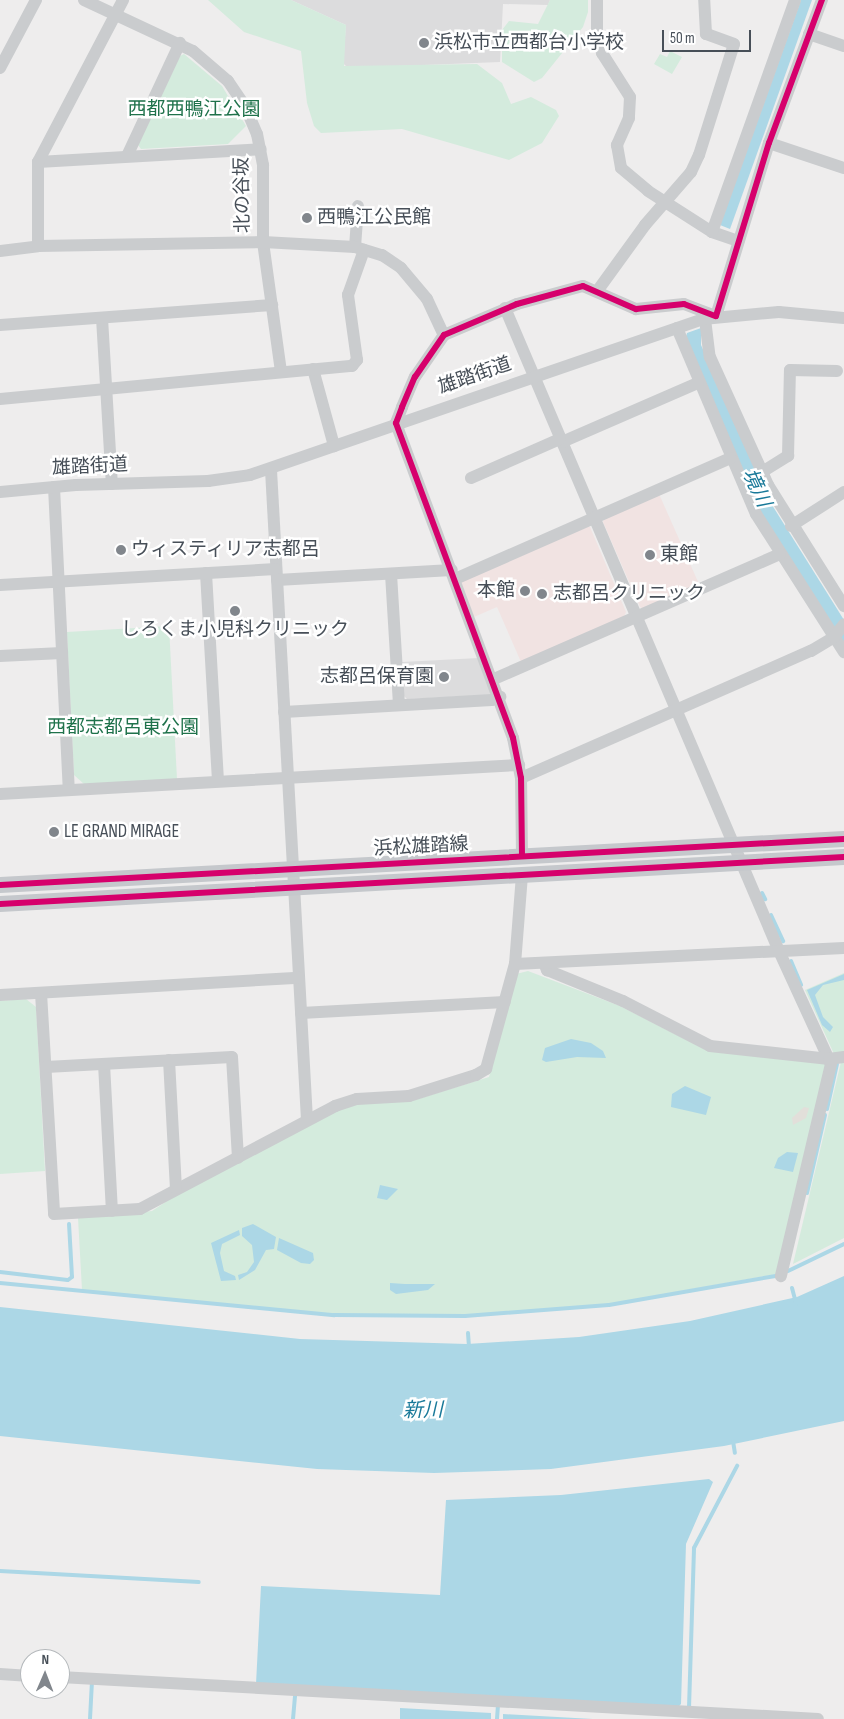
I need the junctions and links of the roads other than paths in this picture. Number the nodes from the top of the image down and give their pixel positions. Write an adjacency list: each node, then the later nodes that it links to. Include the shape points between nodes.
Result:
1 (36, 0): 12 (street)
2 (84, 0): 8 (street, 北の谷坂)
3 (123, 0): 8 (street)
4 (597, 0): 18 (street, via 601,48 630,97 630,118 616,145 618,161 633,181)
5 (704, 0): 18 (street, via 706,34 734,44 696,164)
6 (795, 0): 20 (street)
7 (822, 0): 9 (street)
8 (115, 15): 10 (street, 北の谷坂); 16 (street)
9 (809, 34): 11 (street); 13 (street)
10 (180, 43): 14 (street, 北の谷坂, via 206,59 237,93 252,120); 15 (street)
11 (844, 46)
12 (0, 68)
13 (769, 144): 17 (street); 21 (street)
14 (261, 149): 15 (street); 22 (street, 北の谷坂)
15 (127, 156): 16 (street)
16 (38, 162): 23 (street)
17 (844, 168)
18 (664, 201): 20 (street); 26 (street)
19 (358, 206): 24 (street)
20 (712, 232): 21 (street)
21 (738, 241): 30 (street)
22 (263, 242): 23 (street); 24 (street); 27 (street, 北の谷坂)
23 (38, 246): 25 (street)
24 (360, 248): 34 (street, via 382,255 400,268 427,299); 35 (street, via 348,295 357,360 352,366)
25 (0, 251)
26 (598, 290): 28 (street, via 578,287); 30 (street, via 636,309 684,304)
27 (272, 305): 29 (street); 37 (street, 北の谷坂)
28 (505, 308): 34 (street); 38 (street)
29 (102, 318): 32 (street); 40 (street)
30 (708, 318): 31 (street, 雄踏街道, via 779,312); 33 (street, 雄踏街道); 47 (street, via 710,357)
31 (844, 318)
32 (0, 325)
33 (683, 326): 38 (street, 雄踏街道); 39 (street)
34 (444, 335): 42 (street, via 415,377)
35 (313, 369): 37 (street); 44 (street)
36 (838, 371): 47 (street, via 790,370 788,456)
37 (281, 372): 40 (street)
38 (534, 376): 42 (street, 雄踏街道); 43 (street)
39 (698, 383): 43 (street); 45 (street)
40 (106, 389): 41 (street); 49 (street)
41 (0, 399)
42 (396, 424): 44 (street, 雄踏街道); 58 (street)
43 (561, 441): 48 (street); 53 (street)
44 (334, 446): 46 (street, 雄踏街道)
45 (731, 458): 53 (street); 55 (street, via 756,514)
46 (271, 470): 49 (street, 雄踏街道, via 208,481); 59 (street)
47 (762, 472): 54 (street)
48 (470, 478)
49 (112, 484): 50 (street, 雄踏街道)
50 (54, 487): 51 (street, 雄踏街道); 60 (street)
51 (0, 492)
52 (844, 492): 54 (street)
53 (593, 518): 58 (street); 63 (street)
54 (791, 526): 62 (street)
55 (780, 554): 63 (street); 65 (street)
56 (206, 573): 59 (street); 60 (street); 77 (street)
57 (391, 574): 58 (street); 59 (street); 71 (street)
58 (454, 574): 69 (street)
59 (276, 575): 73 (street)
60 (58, 581): 61 (street); 67 (street)
61 (0, 585)
62 (844, 606)
63 (635, 617): 69 (street); 72 (street)
64 (844, 624): 65 (street)
65 (835, 636): 66 (street); 72 (street, via 811,651)
66 (844, 652)
67 (62, 653): 68 (street); 78 (street)
68 (0, 656)
69 (494, 679): 70 (street)
70 (500, 697): 71 (street); 74 (street)
71 (398, 705): 73 (street)
72 (676, 710): 76 (street); 81 (street)
73 (284, 712): 75 (street)
74 (519, 764): 75 (street); 76 (street)
75 (287, 778): 77 (street); 85 (street)
76 (521, 778): 82 (street)
77 (218, 782): 78 (street)
78 (69, 790): 79 (street)
79 (0, 794)
80 (844, 839): 81 (main road, 浜松雄踏線)
81 (733, 844): 82 (main road, 浜松雄踏線); 84 (street)
82 (522, 856): 85 (main road, 浜松雄踏線)
83 (844, 857): 84 (main road, 浜松雄踏線)
84 (741, 862): 86 (main road, 浜松雄踏線); 91 (street)
85 (292, 869): 87 (main road, 浜松雄踏線); 88 (street)
86 (522, 875): 88 (main road, 浜松雄踏線); 93 (street)
87 (0, 885)
88 (294, 888): 89 (main road, 浜松雄踏線); 94 (street)
89 (0, 904)
90 (844, 948): 91 (street)
91 (779, 951): 92 (street); 100 (street)
92 (544, 963): 93 (street); 100 (street, via 547,970 622,1001 710,1046)
93 (515, 964): 97 (street)
94 (299, 978): 95 (street); 98 (street)
95 (41, 992): 96 (street); 103 (street)
96 (0, 995)
97 (505, 1002): 98 (street); 104 (street, via 489,1064 481,1073 409,1096 346,1101)
98 (301, 1013): 104 (street)
99 (844, 1057): 100 (street)
100 (829, 1059): 108 (street, via 831,1064)
101 (169, 1060): 102 (street); 105 (street, via 232,1057); 106 (street)
102 (104, 1064): 103 (street); 107 (street)
103 (46, 1067): 107 (street, via 54,1214)
104 (307, 1119): 105 (street)
105 (238, 1158): 106 (street)
106 (176, 1188): 107 (street, via 150,1206)
107 (112, 1211)
108 (781, 1276)
109 (0, 1674): 110 (street)
110 (20, 1675)
111 (70, 1678): 112 (street)
112 (818, 1719)

